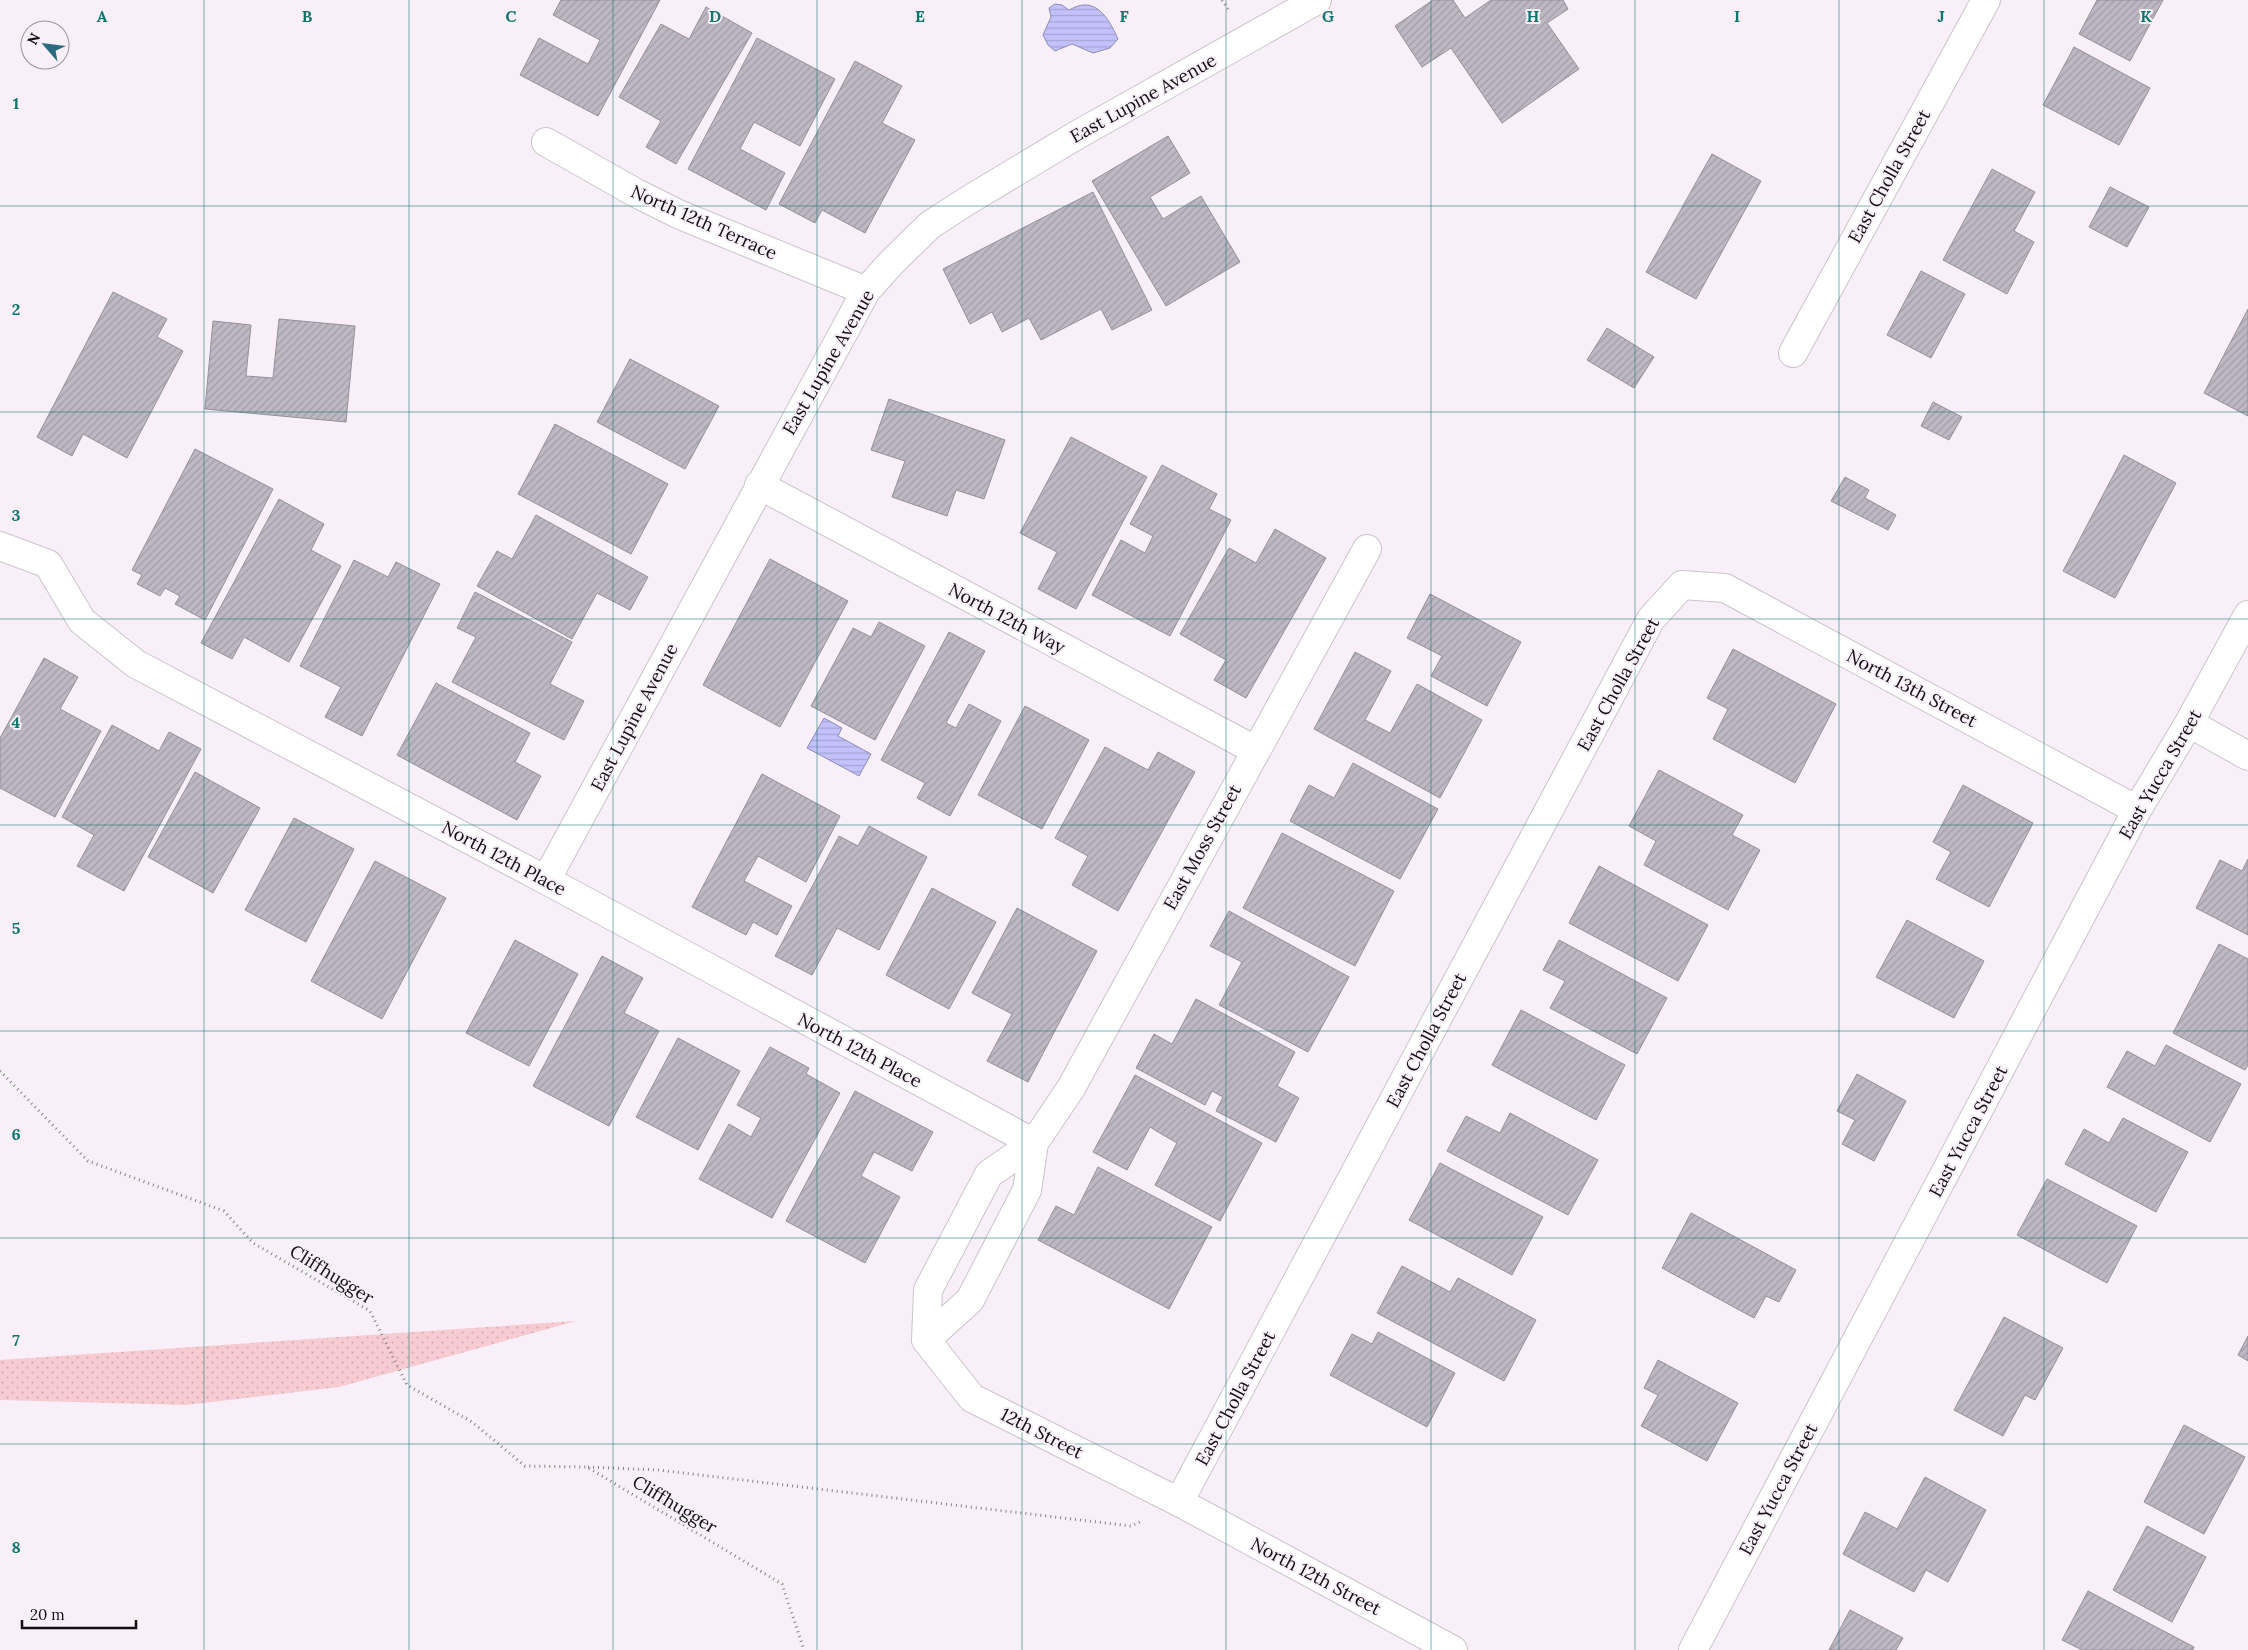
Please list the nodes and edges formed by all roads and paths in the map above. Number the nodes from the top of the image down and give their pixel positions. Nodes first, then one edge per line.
1 (1317, 0) edge
2 (1986, 0) edge
3 (546, 142) dead end
4 (866, 291) junction
5 (1793, 352) dead end
6 (759, 485) junction
7 (0, 546) edge
8 (1367, 549) dead end
9 (1682, 585) joint
10 (2248, 615) edge
11 (2189, 724) junction
12 (1255, 750) junction
13 (2248, 756) edge
14 (2137, 810) junction
15 (546, 880) junction
16 (0, 1071) edge
17 (1034, 1143) junction
18 (926, 1340) junction
19 (587, 1467) junction
20 (1179, 1502) junction
21 (804, 1650) edge
22 (1453, 1650) edge
23 (1693, 1650) edge

1 - 4 street, East Lupine Avenue
2 - 5 street, East Cholla Street
3 - 4 street, North 12th Terrace
4 - 6 street, East Lupine Avenue
6 - 12 street, North 12th Way
6 - 15 street, East Lupine Avenue
7 - 15 street, North 12th Place
8 - 12 street, East Moss Street
9 - 14 street, North 13th Street
9 - 20 street, East Cholla Street
10 - 11 street, East Yucca Street
11 - 13 street
11 - 14 street, East Yucca Street
12 - 17 street, East Moss Street
14 - 23 street, East Yucca Street
15 - 17 street, North 12th Place
16 - 19 path, Cliffhugger
17 - 18 street, East Moss Street
17 - 18 street, East Moss Street
18 - 20 street, 12th Street
19 - 20 path
19 - 21 path, Cliffhugger
20 - 22 street, North 12th Street

